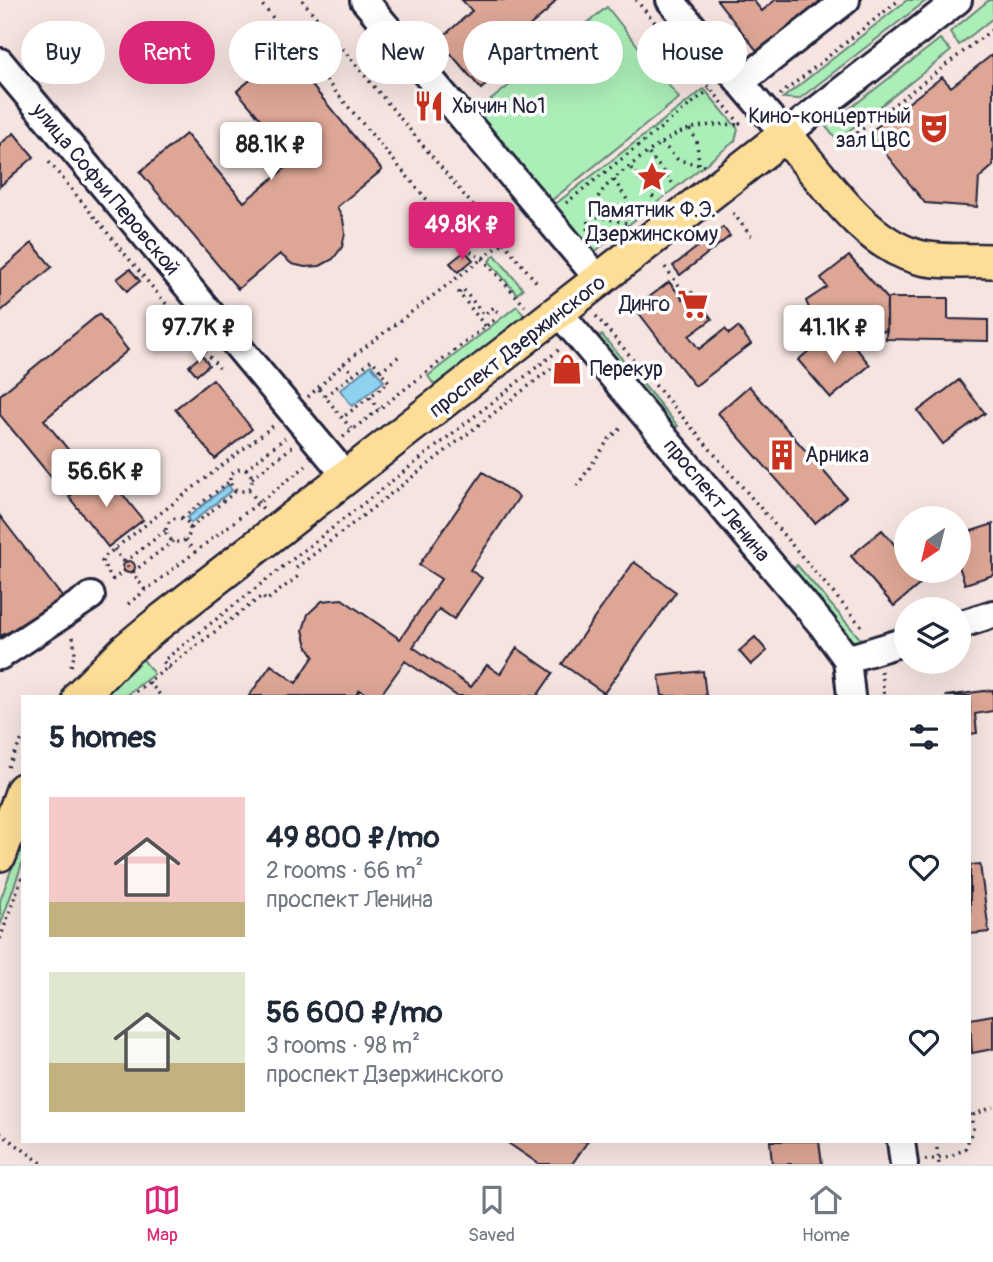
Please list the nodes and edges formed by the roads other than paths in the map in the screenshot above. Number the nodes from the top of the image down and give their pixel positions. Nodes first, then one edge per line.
1 (364, 0) edge
2 (670, 0) edge
3 (846, 0) edge
4 (958, 0) edge
5 (688, 21) edge
6 (0, 62) edge
7 (747, 78) edge
8 (741, 84) edge
9 (785, 135) junction
10 (993, 261) edge
11 (592, 285) junction
12 (545, 312) junction
13 (347, 477) junction
14 (105, 586) road end
15 (993, 614) edge
16 (971, 621) edge
17 (894, 645) edge
18 (0, 656) edge
19 (847, 659) junction
20 (75, 685) edge
21 (851, 695) edge
22 (13, 783) edge
23 (0, 854) edge
24 (901, 1143) edge
25 (904, 1164) edge

1 - 11 street
2 - 5 street
3 - 7 street
4 - 9 street, проспект Дзержинского
6 - 13 street, улица Софьи Перовской
8 - 9 street
9 - 10 main road
9 - 11 main road, проспект Дзержинского
11 - 12 main road, проспект Дзержинского
12 - 13 main road, проспект Дзержинского
12 - 19 street, проспект Ленина
13 - 20 main road, проспект Дзержинского
14 - 18 street
15 - 16 street
17 - 19 street
19 - 21 street
22 - 23 main road
24 - 25 street

